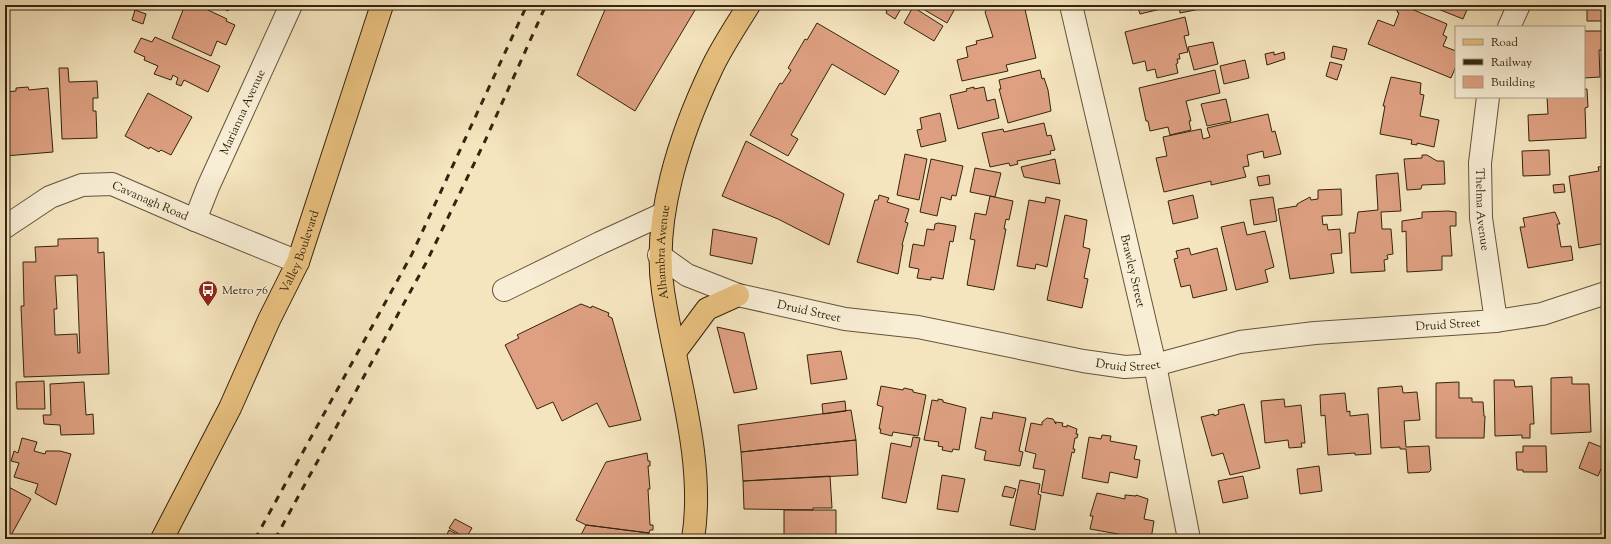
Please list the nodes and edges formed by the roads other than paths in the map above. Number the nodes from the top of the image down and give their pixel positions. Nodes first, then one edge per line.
1 (291, 5) edge
2 (382, 5) edge
3 (749, 5) edge
4 (1071, 5) edge
5 (1519, 5) edge
6 (1509, 26) edge
7 (1488, 98) edge
8 (663, 214) junction
9 (195, 220) junction
10 (5, 227) edge
11 (660, 255) junction
12 (298, 262) junction
13 (504, 290) dead end
14 (1606, 293) edge
15 (738, 295) junction
16 (1496, 321) junction
17 (675, 352) junction
18 (1155, 365) junction
19 (162, 539) edge
20 (693, 539) edge
21 (1189, 539) edge

1 - 9 street, Marianna Avenue
2 - 12 main road, Valley Boulevard
3 - 8 main road, Alhambra Avenue
4 - 18 street, Brawley Street
5 - 6 street
7 - 16 street, Thelma Avenue
8 - 11 main road, Alhambra Avenue
8 - 13 street
9 - 10 street, Cavanagh Road
9 - 12 street, Cavanagh Road
11 - 15 street, Druid Street
11 - 17 main road, Alhambra Avenue
12 - 19 main road, Valley Boulevard
14 - 16 street, Druid Street
15 - 17 main road
15 - 18 street, Druid Street
16 - 18 street, Druid Street
17 - 20 main road, Alhambra Avenue
18 - 21 street, Brawley Street

